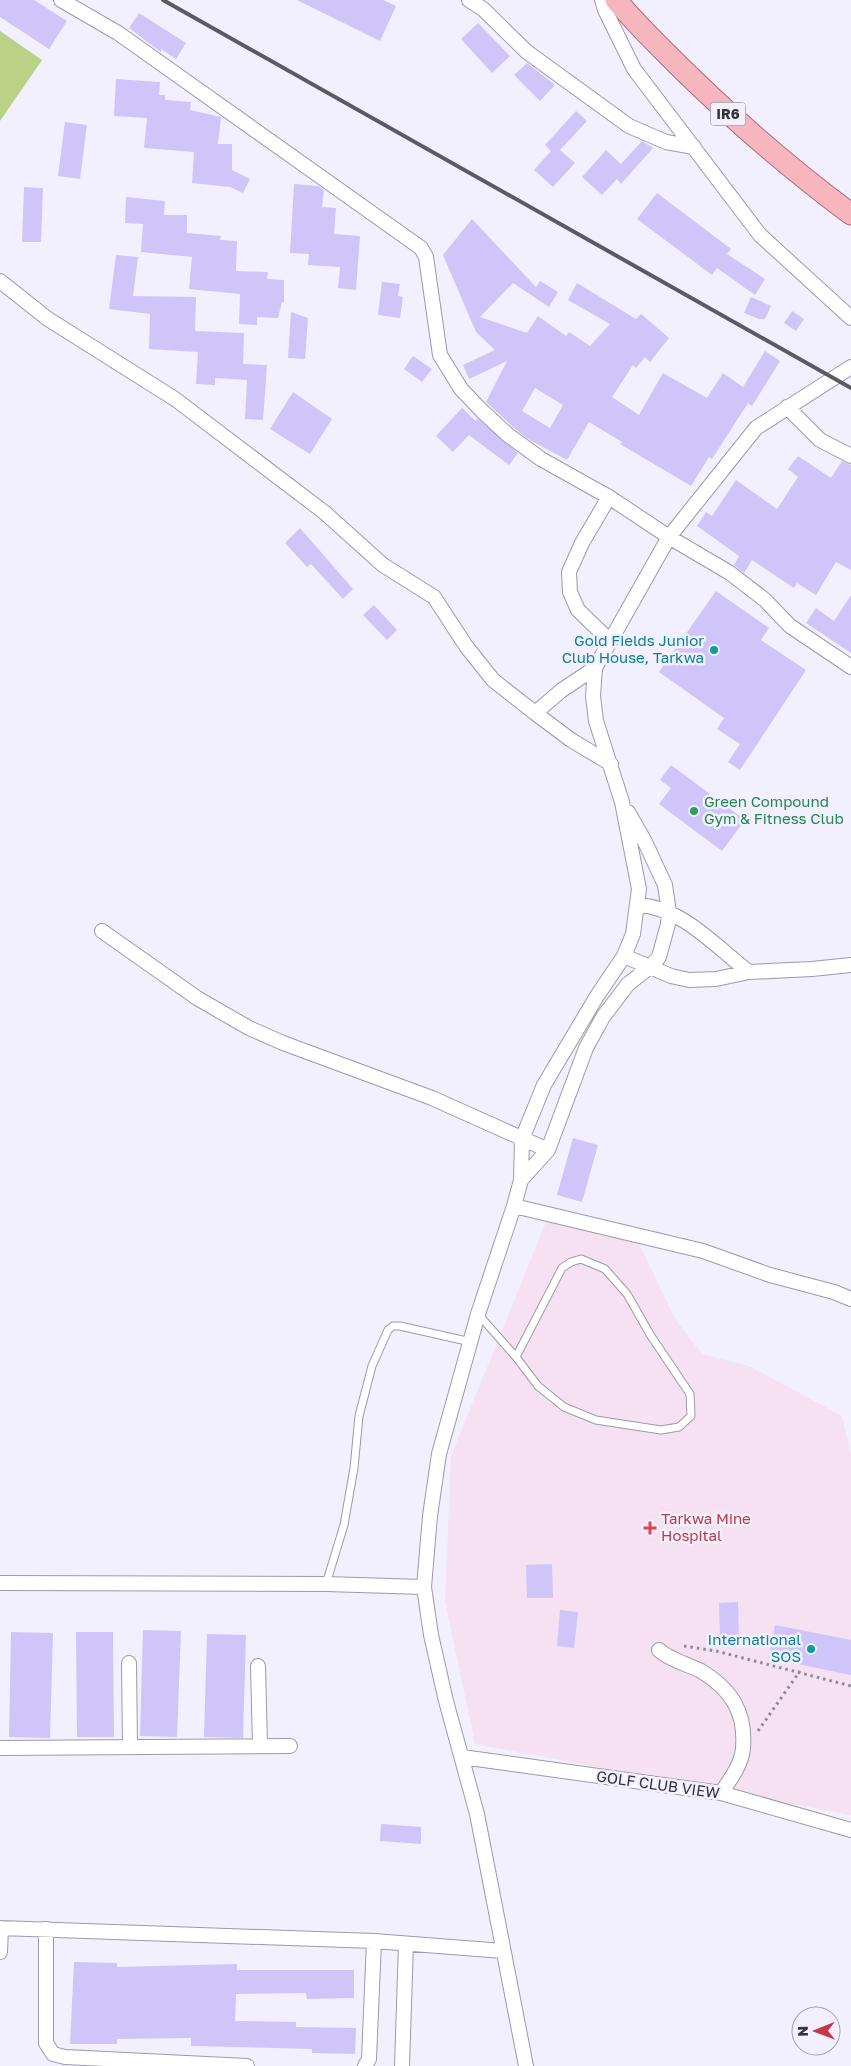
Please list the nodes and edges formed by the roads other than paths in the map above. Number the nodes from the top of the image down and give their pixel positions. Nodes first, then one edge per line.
1 (61, 0) edge
2 (469, 0) edge
3 (602, 0) edge
4 (616, 0) edge
5 (694, 147) junction
6 (851, 214) edge
7 (0, 282) edge
8 (851, 318) edge
9 (851, 368) edge
10 (787, 406) junction
11 (851, 456) edge
12 (608, 497) junction
13 (669, 537) junction
14 (609, 640) junction
15 (851, 667) edge
16 (595, 668) junction
17 (535, 713) junction
18 (611, 764) junction
19 (622, 802) junction
20 (638, 905) junction
21 (669, 912) junction
22 (102, 931) dead end
23 (624, 956) junction
24 (851, 965) edge
25 (650, 967) junction
26 (749, 972) junction
27 (570, 1042) junction
28 (586, 1048) junction
29 (522, 1139) junction
30 (548, 1150) junction
31 (521, 1180) junction
32 (514, 1206) junction
33 (851, 1299) edge
34 (478, 1314) junction
35 (471, 1342) junction
36 (516, 1357) junction
37 (0, 1583) edge
38 (326, 1584) junction
39 (424, 1587) junction
40 (659, 1650) road end
41 (130, 1663) dead end
42 (258, 1666) dead end
43 (130, 1746) junction
44 (260, 1746) junction
45 (290, 1746) dead end
46 (0, 1748) edge
47 (462, 1757) junction
48 (721, 1793) junction
49 (851, 1830) edge
50 (1, 1928) edge
51 (46, 1929) junction
52 (374, 1941) junction
53 (406, 1944) junction
54 (503, 1951) junction
55 (0, 1952) edge
56 (247, 2066) edge
57 (365, 2066) edge
58 (402, 2066) edge
59 (526, 2066) edge

1 - 12 street
2 - 5 street
3 - 5 street
4 - 6 main road, IR6
5 - 8 street
7 - 17 street
9 - 10 street
10 - 11 street
10 - 13 street
12 - 13 street
12 - 14 street
13 - 14 street
13 - 15 street
14 - 16 street
16 - 17 street
16 - 18 street
17 - 18 street
18 - 19 street
19 - 20 street
19 - 21 street
20 - 21 street
20 - 23 street
21 - 25 street
21 - 26 street
22 - 29 street
23 - 25 street
23 - 27 street
24 - 26 street
25 - 26 street
25 - 28 street
27 - 28 street
27 - 29 street
28 - 30 street
29 - 30 street
29 - 31 street
30 - 31 street
31 - 32 street
32 - 33 street
32 - 34 street
34 - 35 street
34 - 36 lane
35 - 38 lane
35 - 39 street
36 - 36 lane
37 - 38 street
38 - 39 street
39 - 47 street
40 - 48 street
41 - 43 street
42 - 44 street
43 - 44 street
43 - 46 street
44 - 45 street
47 - 48 street, GOLF CLUB VIEW
47 - 54 street
48 - 49 street, GOLF CLUB VIEW
50 - 51 street
50 - 55 street
51 - 52 street
51 - 56 street
52 - 53 street
52 - 57 street
53 - 54 street
53 - 58 street
54 - 59 street

